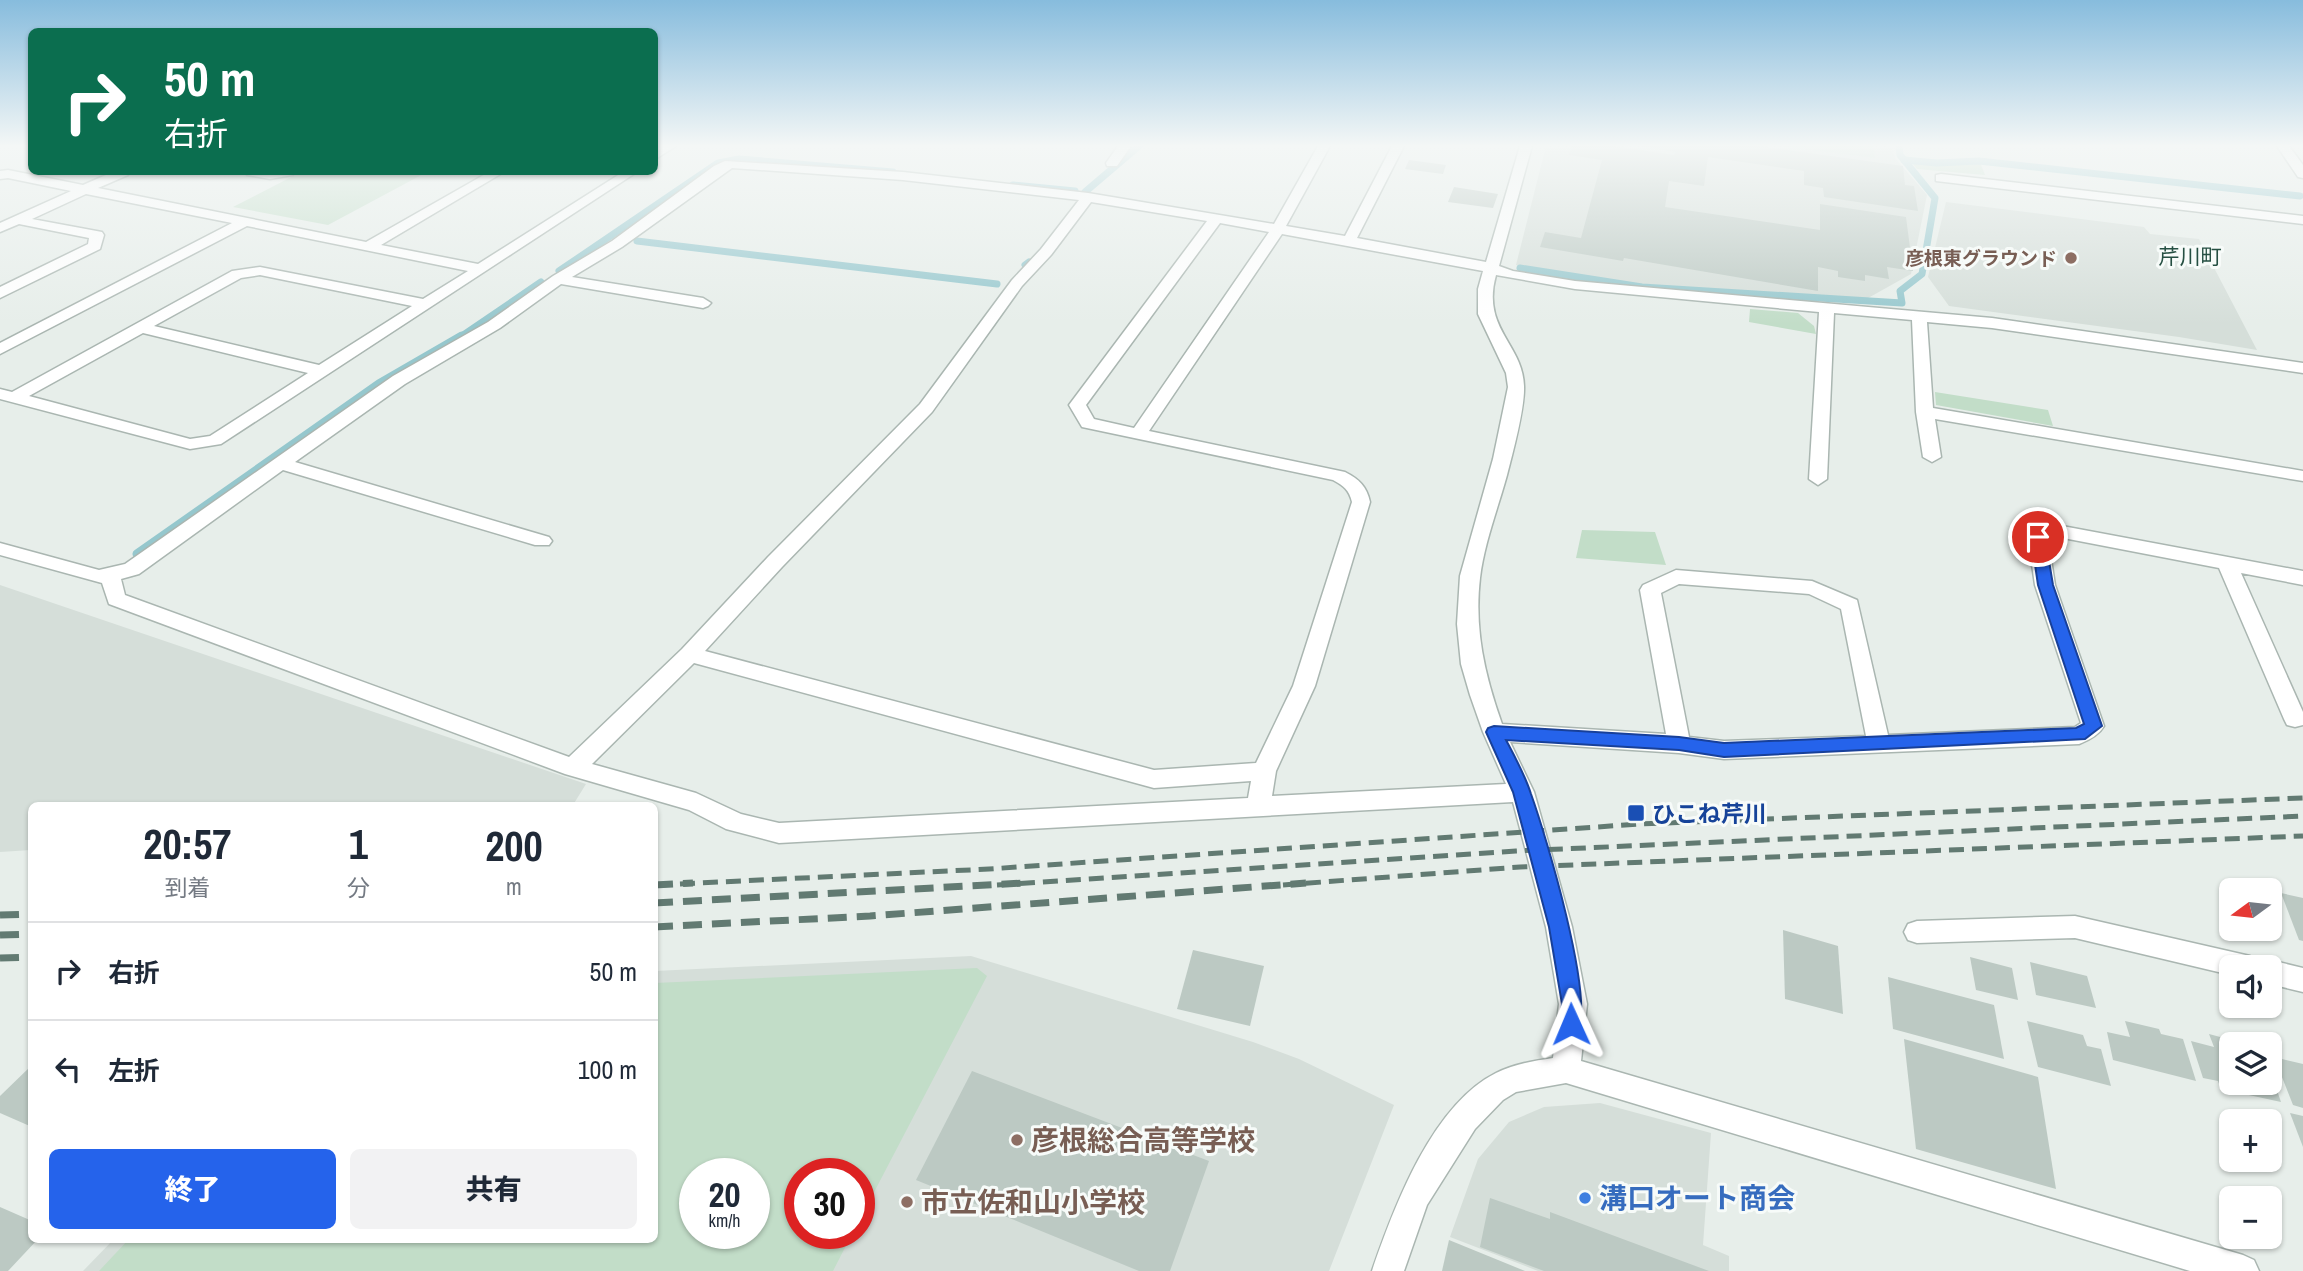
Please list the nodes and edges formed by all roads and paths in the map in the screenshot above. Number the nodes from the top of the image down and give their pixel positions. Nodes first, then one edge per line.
1 (50, 205) edge
2 (161, 205) edge
3 (440, 205) edge
4 (579, 205) edge
5 (672, 205) edge
6 (1082, 205) edge
7 (1136, 205) edge
8 (1291, 205) edge
9 (1367, 205) edge
10 (1509, 205) edge
11 (2176, 205) edge
12 (1216, 219) junction
13 (18, 220) junction
14 (2303, 220) edge
15 (245, 222) junction
16 (0, 228) edge
17 (1278, 229) junction
18 (1349, 241) junction
19 (369, 246) junction
20 (480, 269) junction
21 (1491, 269) junction
22 (558, 279) junction
23 (0, 293) edge
24 (703, 303) dead end
25 (425, 304) junction
26 (1827, 307) junction
27 (1919, 316) junction
28 (142, 328) junction
29 (0, 349) edge
30 (2303, 368) edge
31 (322, 371) junction
32 (7, 396) edge
33 (1924, 412) junction
34 (1138, 434) junction
35 (1932, 457) dead end
36 (281, 464) junction
37 (2303, 476) edge
38 (1818, 479) dead end
39 (542, 541) dead end
40 (0, 549) edge
41 (2227, 564) junction
42 (110, 576) junction
43 (2303, 578) edge
44 (690, 654) junction
45 (2295, 719) dead end
46 (1494, 732) junction
47 (1679, 744) junction
48 (1879, 744) junction
49 (573, 768) junction
50 (1264, 771) junction
51 (1522, 792) junction
52 (1258, 806) junction
53 (1917, 932) dead end
54 (2219, 961) edge
55 (2282, 975) edge
56 (2303, 980) edge
57 (1566, 1070) junction
58 (2175, 1261) edge
59 (1388, 1271) edge
60 (2243, 1271) edge

1 - 13 street
2 - 15 street
3 - 19 street
4 - 20 street
5 - 22 street
6 - 44 street
7 - 12 street
8 - 17 street
9 - 18 street
10 - 21 street
11 - 14 street
12 - 17 street
12 - 34 street
13 - 16 street
13 - 23 street
15 - 19 street
15 - 29 street
17 - 18 street
17 - 34 street
18 - 21 street
19 - 20 street
20 - 25 street
21 - 26 street
21 - 46 street
22 - 24 street
22 - 36 street
25 - 28 street
25 - 31 street
26 - 27 street
26 - 38 street
27 - 30 street
27 - 33 street
28 - 31 street
28 - 32 street
31 - 32 street
33 - 35 street
33 - 37 street
34 - 50 street
36 - 39 street
36 - 42 street
40 - 42 street
41 - 43 street
41 - 45 street
41 - 48 street
42 - 49 street
44 - 49 street
44 - 50 street
46 - 47 street
46 - 51 street
47 - 48 street
47 - 48 street
49 - 52 street
50 - 52 street
51 - 52 street
51 - 57 street
53 - 54 street
55 - 56 street
57 - 58 street
57 - 59 street
58 - 60 street

